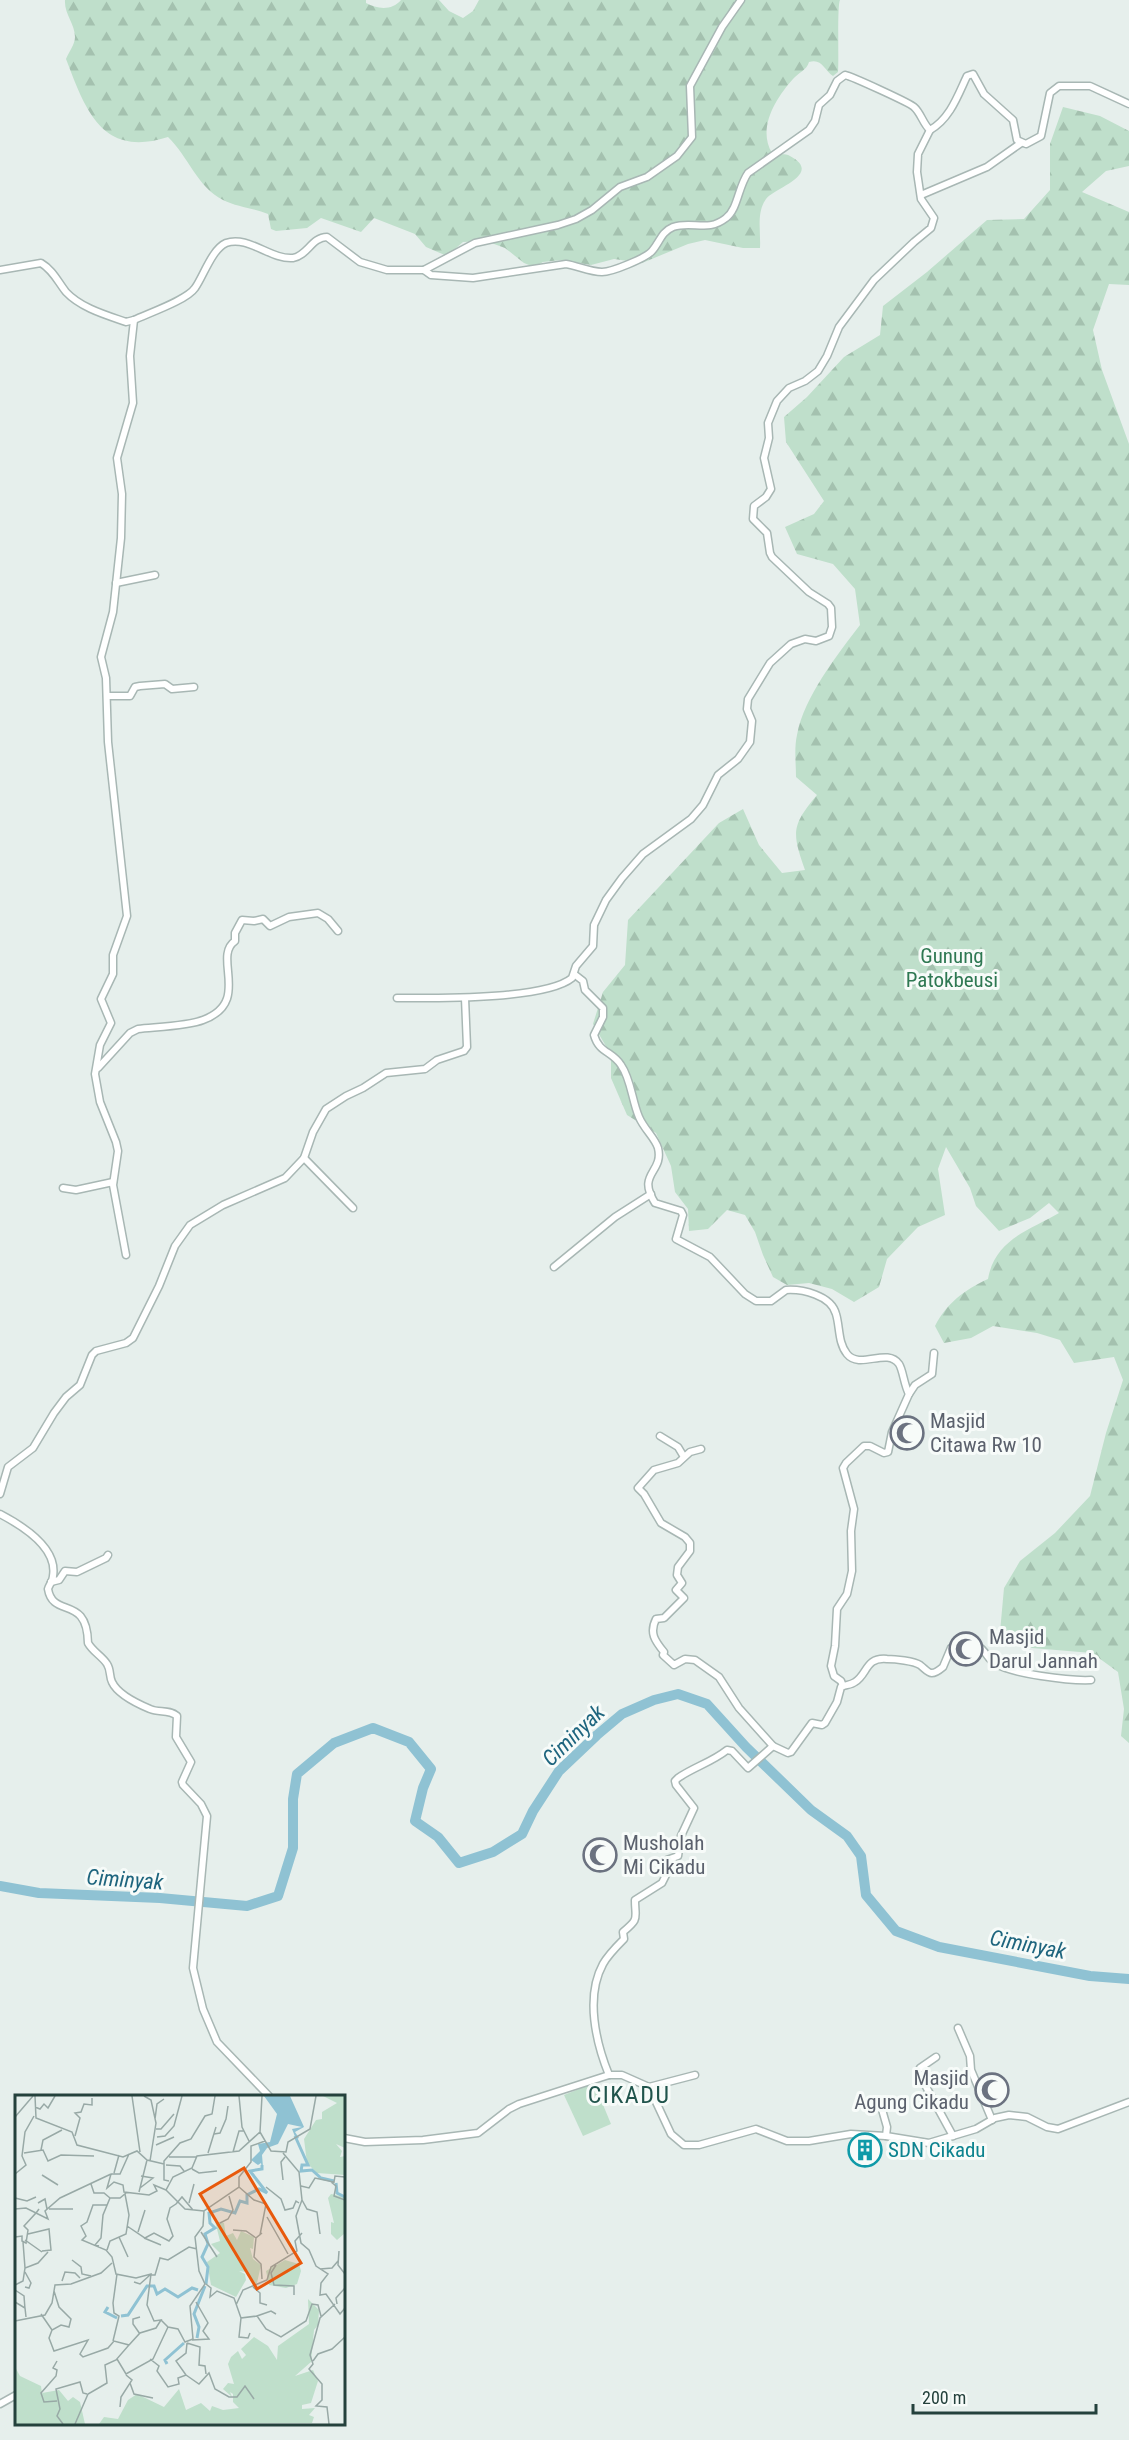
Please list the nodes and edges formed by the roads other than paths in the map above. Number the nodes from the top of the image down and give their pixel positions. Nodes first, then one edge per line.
1 (741, 0) edge
2 (1129, 104) edge
3 (930, 130) junction
4 (1021, 143) junction
5 (921, 195) junction
6 (0, 270) edge
7 (424, 270) junction
8 (134, 320) junction
9 (155, 575) dead end
10 (116, 583) junction
11 (194, 687) dead end
12 (107, 696) junction
13 (338, 932) dead end
14 (574, 974) junction
15 (397, 998) dead end
16 (465, 998) junction
17 (97, 1068) junction
18 (304, 1158) junction
19 (113, 1186) junction
20 (63, 1188) dead end
21 (651, 1194) junction
22 (353, 1208) dead end
23 (126, 1255) dead end
24 (554, 1267) dead end
25 (934, 1353) dead end
26 (909, 1394) junction
27 (660, 1436) dead end
28 (701, 1449) dead end
29 (684, 1457) junction
30 (0, 1494) edge
31 (0, 1514) edge
32 (108, 1555) dead end
33 (51, 1582) junction
34 (1091, 1680) dead end
35 (843, 1686) junction
36 (773, 1746) junction
37 (958, 2028) dead end
38 (936, 2057) dead end
39 (609, 2075) junction
40 (695, 2075) dead end
41 (649, 2087) junction
42 (267, 2095) edge
43 (1129, 2102) edge
44 (881, 2106) dead end
45 (992, 2120) junction
46 (886, 2136) junction
47 (953, 2136) junction
48 (345, 2138) edge
49 (15, 2396) edge
50 (0, 2404) edge

1 - 7 street
2 - 4 street
3 - 4 street
3 - 5 street
3 - 7 street
4 - 5 street
5 - 14 street
6 - 8 street
7 - 8 street
8 - 10 street
9 - 10 street
10 - 12 street
11 - 12 street
12 - 17 street
13 - 17 street
14 - 16 street
14 - 21 street
15 - 16 street
16 - 18 street
17 - 19 street
18 - 22 street
18 - 30 street
19 - 20 street
19 - 23 street
21 - 24 street
21 - 26 street
25 - 26 street
26 - 35 street
27 - 29 street
28 - 29 street
29 - 36 street
31 - 33 street
32 - 33 street
33 - 42 street
34 - 35 street
35 - 36 street
36 - 39 street
37 - 45 street
38 - 47 street
39 - 41 street
39 - 48 street
40 - 41 street
41 - 46 street
43 - 45 street
44 - 46 street
45 - 47 street
46 - 47 street
49 - 50 street

